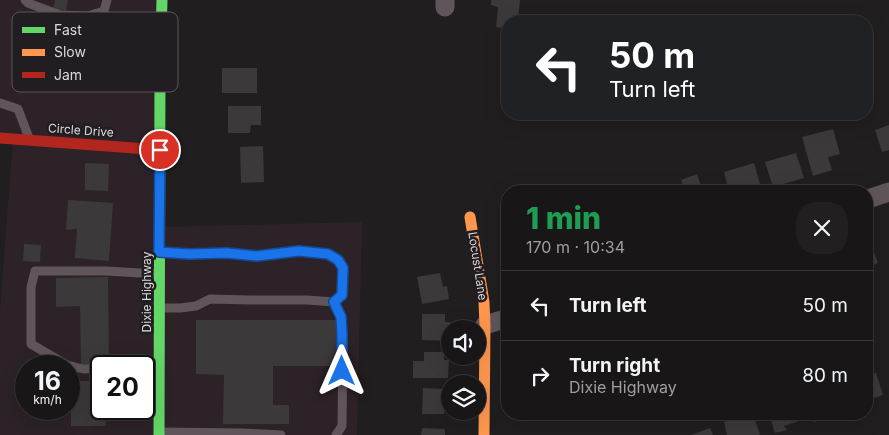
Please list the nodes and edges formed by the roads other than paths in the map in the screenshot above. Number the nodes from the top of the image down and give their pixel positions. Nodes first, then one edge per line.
1 (25, 0) edge
2 (108, 0) edge
3 (52, 12) edge
4 (101, 12) edge
5 (160, 92) edge
6 (0, 103) edge
7 (0, 138) edge
8 (30, 140) junction
9 (160, 150) junction
10 (889, 192) edge
11 (873, 197) edge
12 (470, 217) dead end
13 (159, 252) junction
14 (159, 274) junction
15 (334, 302) junction
16 (160, 308) junction
17 (485, 320) edge
18 (501, 320) edge
19 (486, 325) edge
20 (485, 365) edge
21 (90, 369) edge
22 (159, 434) edge
23 (212, 434) edge
24 (271, 435) edge
25 (281, 435) edge
26 (336, 435) edge
27 (484, 435) edge

1 - 3 lane
2 - 4 lane
5 - 9 main road, Dixie Highway
6 - 8 lane
7 - 8 main road, Circle Drive
8 - 9 main road, Circle Drive
9 - 13 main road, Dixie Highway
10 - 11 street
12 - 17 main road, Locust Lane
13 - 14 main road, Dixie Highway
13 - 15 lane
14 - 16 main road, Dixie Highway
14 - 21 lane
15 - 16 lane
15 - 26 lane
16 - 22 main road, Dixie Highway
18 - 19 street
20 - 27 main road, Locust Lane
22 - 23 lane
23 - 24 lane
24 - 25 lane

